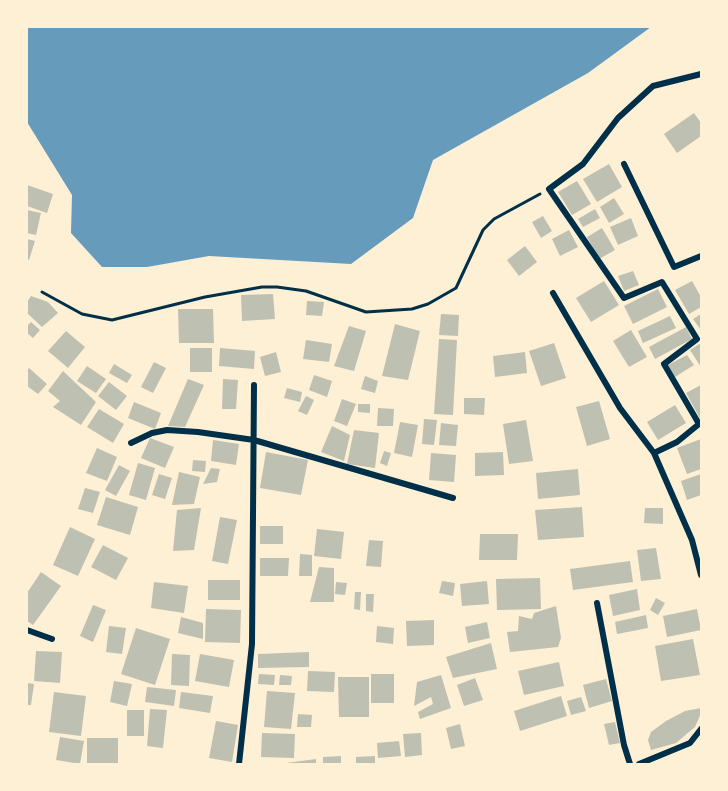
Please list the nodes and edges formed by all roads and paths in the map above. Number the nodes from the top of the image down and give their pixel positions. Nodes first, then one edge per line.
1 (701, 74) edge
2 (624, 164) dead end
3 (549, 189) junction
4 (701, 256) edge
5 (42, 291) dead end
6 (553, 293) dead end
7 (254, 385) dead end
8 (254, 440) junction
9 (131, 443) dead end
10 (654, 453) junction
11 (453, 498) dead end
12 (701, 575) edge
13 (597, 603) dead end
14 (27, 630) edge
15 (52, 639) dead end
16 (701, 729) edge
17 (238, 764) edge
18 (630, 764) edge
19 (639, 764) edge

1 - 3 street
2 - 4 street
3 - 5 path
3 - 10 street
6 - 10 street
7 - 8 street
8 - 9 street
8 - 11 street
8 - 17 street
10 - 12 street
13 - 18 street
14 - 15 street
16 - 19 street

